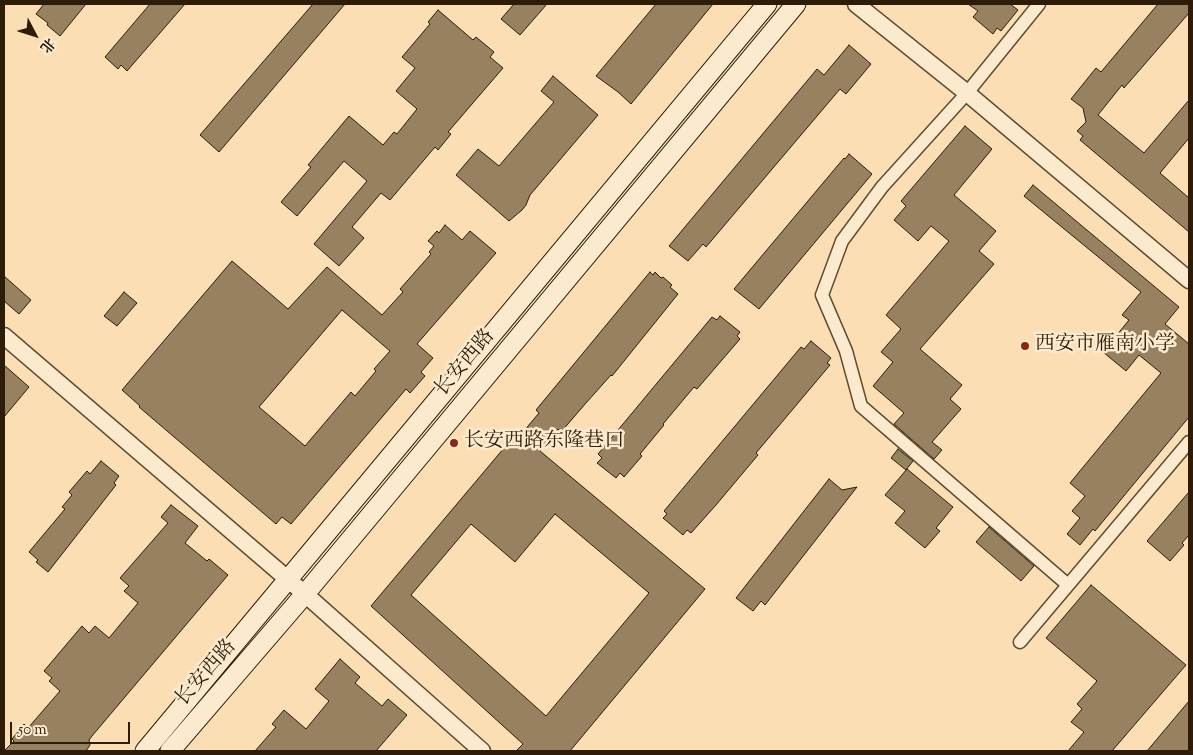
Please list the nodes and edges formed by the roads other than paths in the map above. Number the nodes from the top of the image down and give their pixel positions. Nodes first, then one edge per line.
1 (767, 4) edge
2 (796, 4) edge
3 (856, 4) edge
4 (1039, 4) edge
5 (966, 93) junction
6 (1189, 280) edge
7 (4, 336) edge
8 (1189, 442) edge
9 (288, 580) junction
10 (1068, 585) junction
11 (305, 594) junction
12 (1020, 642) dead end
13 (145, 751) edge
14 (170, 751) edge
15 (482, 751) edge

1 - 9 main road, 长安西路
2 - 11 main road, 长安西路
3 - 5 street
4 - 5 street
5 - 6 street
5 - 10 street
7 - 9 street
8 - 10 street
9 - 11 street
9 - 13 main road, 长安西路
10 - 12 street
11 - 14 main road, 长安西路
11 - 15 street

